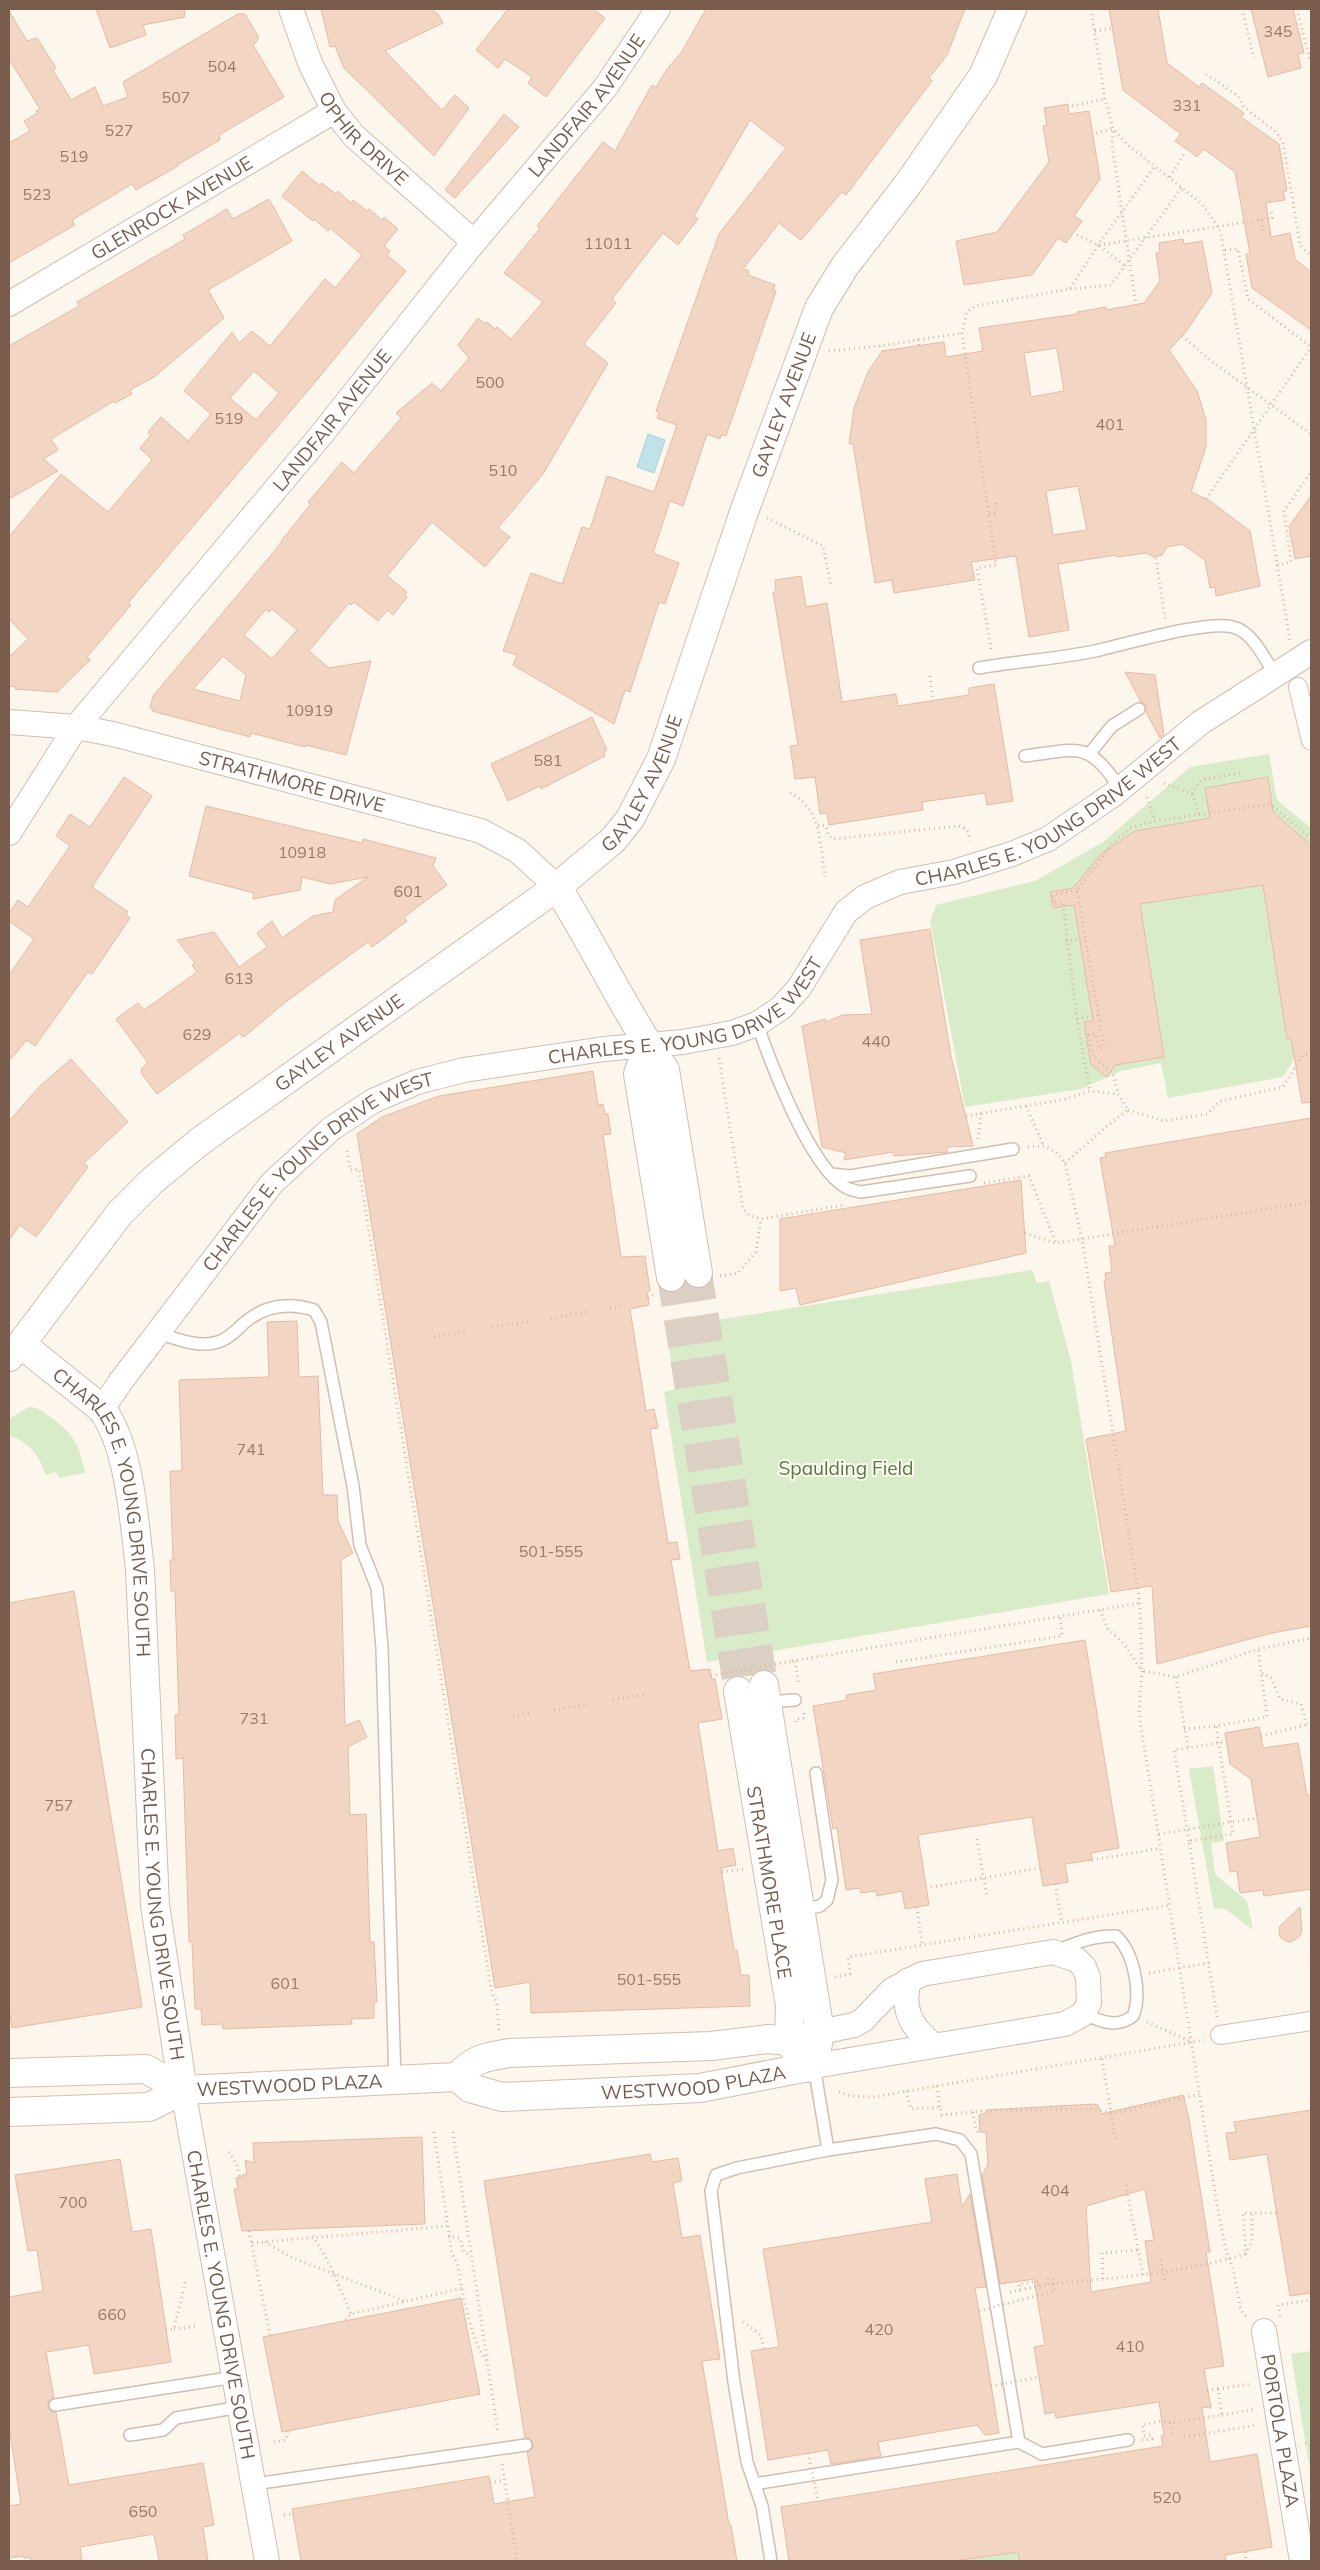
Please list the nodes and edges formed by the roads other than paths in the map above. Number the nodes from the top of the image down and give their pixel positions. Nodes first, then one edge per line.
1 (291, 9) edge
2 (658, 9) edge
3 (1012, 9) edge
4 (334, 111) junction
5 (474, 242) junction
6 (9, 304) edge
7 (1301, 647) edge
8 (979, 668) dead end
9 (1275, 675) junction
10 (1298, 687) dead end
11 (1139, 709) dead end
12 (9, 722) edge
13 (76, 727) junction
14 (1311, 741) edge
15 (1090, 753) junction
16 (1025, 756) dead end
17 (1120, 789) junction
18 (9, 833) edge
19 (557, 888) junction
20 (757, 1024) junction
21 (648, 1045) junction
22 (1013, 1149) road end
23 (831, 1174) junction
24 (970, 1176) dead end
25 (698, 1273) tunnel mouth
26 (671, 1277) tunnel mouth
27 (158, 1332) junction
28 (15, 1350) edge
29 (102, 1409) junction
30 (738, 1691) tunnel mouth
31 (766, 1694) joint
32 (799, 1699) road end
33 (816, 1772) dead end
34 (801, 1910) junction
35 (1053, 1952) junction
36 (909, 1980) junction
37 (1083, 2014) junction
38 (1311, 2021) edge
39 (820, 2032) junction
40 (1220, 2035) road end
41 (789, 2041) junction
42 (933, 2045) junction
43 (811, 2067) junction
44 (9, 2073) edge
45 (458, 2077) junction
46 (395, 2080) junction
47 (183, 2090) junction
48 (9, 2112) edge
49 (828, 2150) junction
50 (1264, 2331) dead end
51 (235, 2377) junction
52 (55, 2405) dead end
53 (240, 2407) junction
54 (130, 2435) dead end
55 (1128, 2440) road end
56 (1019, 2442) junction
57 (526, 2445) dead end
58 (254, 2484) junction
59 (754, 2484) junction
60 (267, 2561) edge
61 (771, 2561) edge
62 (1302, 2561) edge

1 - 4 street, OPHIR DRIVE
2 - 5 street, LANDFAIR AVENUE
3 - 19 street, GAYLEY AVENUE
4 - 5 street, OPHIR DRIVE
4 - 6 street, GLENROCK AVENUE
5 - 13 street, LANDFAIR AVENUE
7 - 9 street, CHARLES E. YOUNG DRIVE WEST
8 - 9 lane
9 - 17 street, CHARLES E. YOUNG DRIVE WEST
10 - 14 street
11 - 15 lane
12 - 13 street, STRATHMORE DRIVE
13 - 18 street, LANDFAIR AVENUE
13 - 19 street, STRATHMORE DRIVE
15 - 16 lane
15 - 17 lane
17 - 20 street, CHARLES E. YOUNG DRIVE WEST
19 - 21 street
19 - 28 street, GAYLEY AVENUE
20 - 21 street, CHARLES E. YOUNG DRIVE WEST
20 - 23 lane
21 - 25 street
21 - 26 street
21 - 27 street, CHARLES E. YOUNG DRIVE WEST
22 - 23 lane
23 - 24 lane
27 - 29 street, CHARLES E. YOUNG DRIVE WEST
27 - 46 lane
28 - 29 street, CHARLES E. YOUNG DRIVE SOUTH
29 - 47 street, CHARLES E. YOUNG DRIVE SOUTH
30 - 41 street, STRATHMORE PLACE
31 - 32 lane
31 - 34 street, STRATHMORE PLACE
33 - 34 lane
34 - 39 street, STRATHMORE PLACE
35 - 36 street, WESTWOOD PLAZA
35 - 37 street, WESTWOOD PLAZA
35 - 37 lane
36 - 39 street, WESTWOOD PLAZA
36 - 42 street
37 - 42 street, WESTWOOD PLAZA
38 - 40 street
39 - 41 street, WESTWOOD PLAZA
39 - 43 street, STRATHMORE PLACE
41 - 43 street
41 - 45 street, WESTWOOD PLAZA
42 - 43 street, WESTWOOD PLAZA
43 - 45 street, WESTWOOD PLAZA
43 - 49 lane
44 - 47 street, WESTWOOD PLAZA
45 - 46 street, WESTWOOD PLAZA
46 - 47 street, WESTWOOD PLAZA
47 - 48 street, WESTWOOD PLAZA
47 - 51 street, CHARLES E. YOUNG DRIVE SOUTH
49 - 56 lane
49 - 59 lane
50 - 62 street, PORTOLA PLAZA
51 - 52 lane
51 - 53 street, CHARLES E. YOUNG DRIVE SOUTH
53 - 54 lane
53 - 58 street, CHARLES E. YOUNG DRIVE SOUTH
55 - 56 lane
56 - 59 lane
57 - 58 lane
58 - 60 street, CHARLES E. YOUNG DRIVE SOUTH
59 - 61 lane

